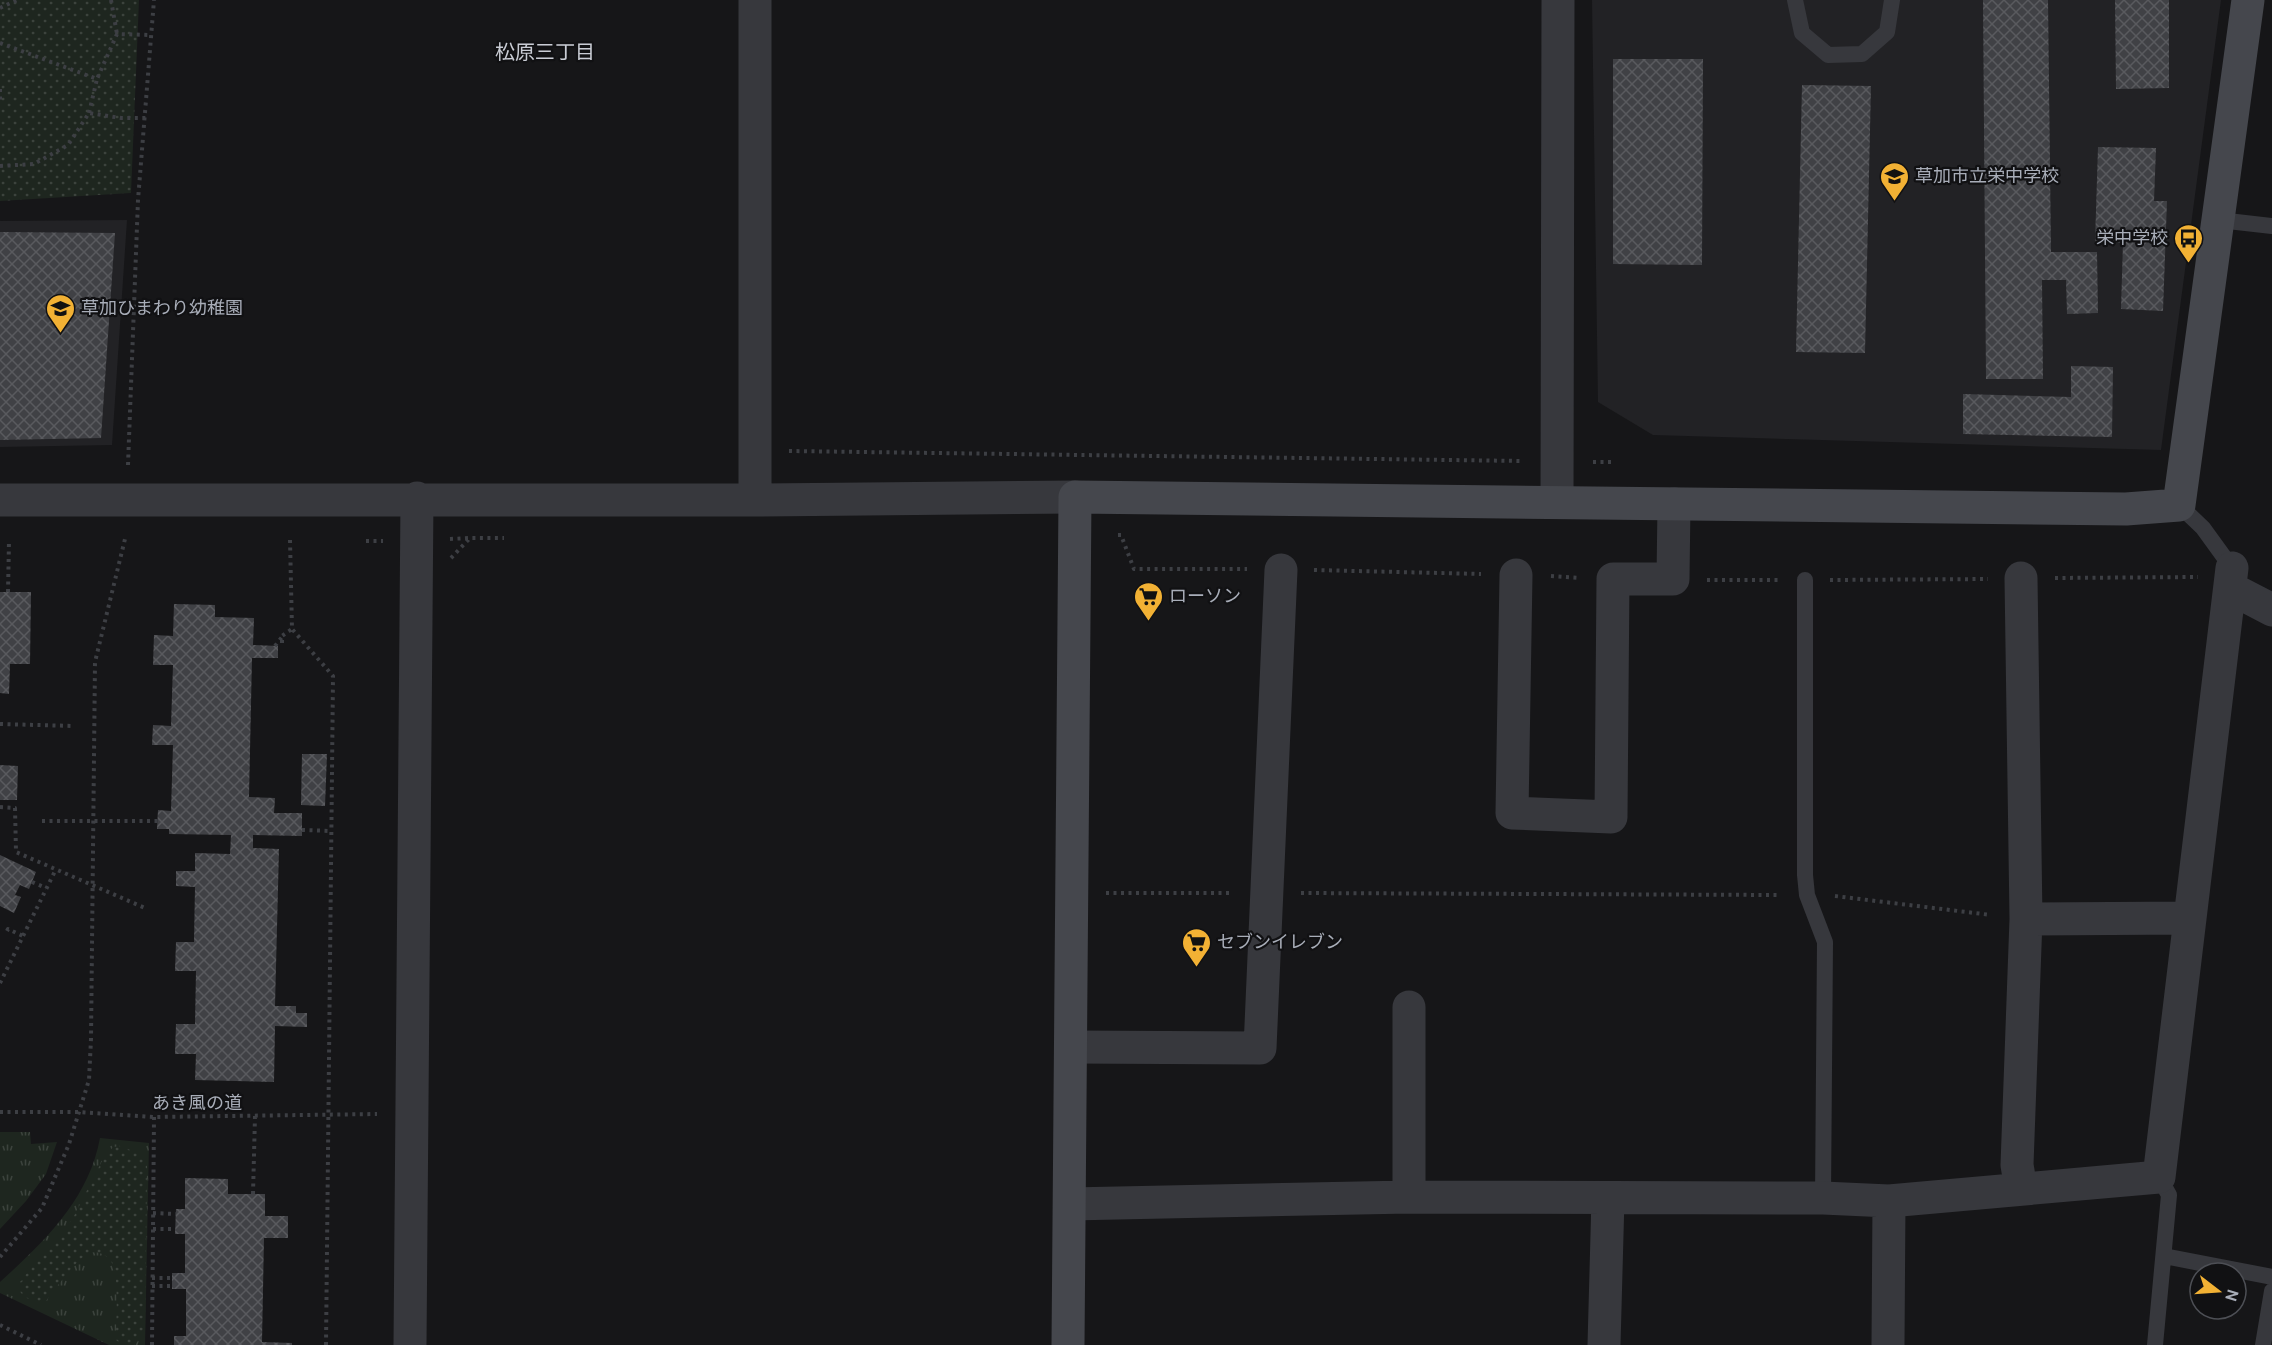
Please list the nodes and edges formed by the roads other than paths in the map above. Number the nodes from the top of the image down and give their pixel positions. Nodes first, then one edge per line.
1 (754, 0) edge
2 (1558, 0) edge
3 (1795, 0) edge
4 (1892, 0) edge
5 (2248, 0) edge
6 (2219, 220) junction
7 (2272, 226) edge
8 (1075, 497) junction
9 (417, 498) junction
10 (0, 500) edge
11 (754, 500) junction
12 (1557, 502) junction
13 (1674, 504) junction
14 (2180, 505) junction
15 (1281, 570) dead end
16 (1516, 575) dead end
17 (2021, 578) dead end
18 (2231, 578) junction
19 (1805, 580) dead end
20 (2272, 610) edge
21 (2190, 918) junction
22 (2026, 919) junction
23 (1409, 1007) dead end
24 (1071, 1047) junction
25 (2159, 1177) junction
26 (2021, 1189) junction
27 (1409, 1197) junction
28 (1608, 1198) junction
29 (1822, 1198) junction
30 (1889, 1202) junction
31 (1070, 1204) junction
32 (2164, 1256) junction
33 (2272, 1277) edge
34 (2272, 1291) edge
35 (410, 1345) edge
36 (1068, 1345) edge
37 (1604, 1345) edge
38 (1888, 1345) edge
39 (2155, 1345) edge
40 (2263, 1345) edge

1 - 11 street
2 - 12 street
3 - 4 lane
5 - 6 street
6 - 7 lane
6 - 14 street
8 - 11 street
8 - 12 street
8 - 24 street
9 - 10 street
9 - 11 street
9 - 35 street
12 - 13 street
13 - 14 street
13 - 16 street
14 - 18 lane
15 - 24 street
17 - 22 street
18 - 20 street
18 - 21 street
19 - 29 lane
21 - 22 street
21 - 25 street
22 - 26 street
23 - 27 street
24 - 31 street
25 - 26 street
25 - 32 lane
26 - 30 street
27 - 28 street
27 - 31 street
28 - 29 street
28 - 37 street
29 - 30 street
30 - 38 street
31 - 36 street
32 - 33 lane
32 - 39 lane
34 - 40 lane

